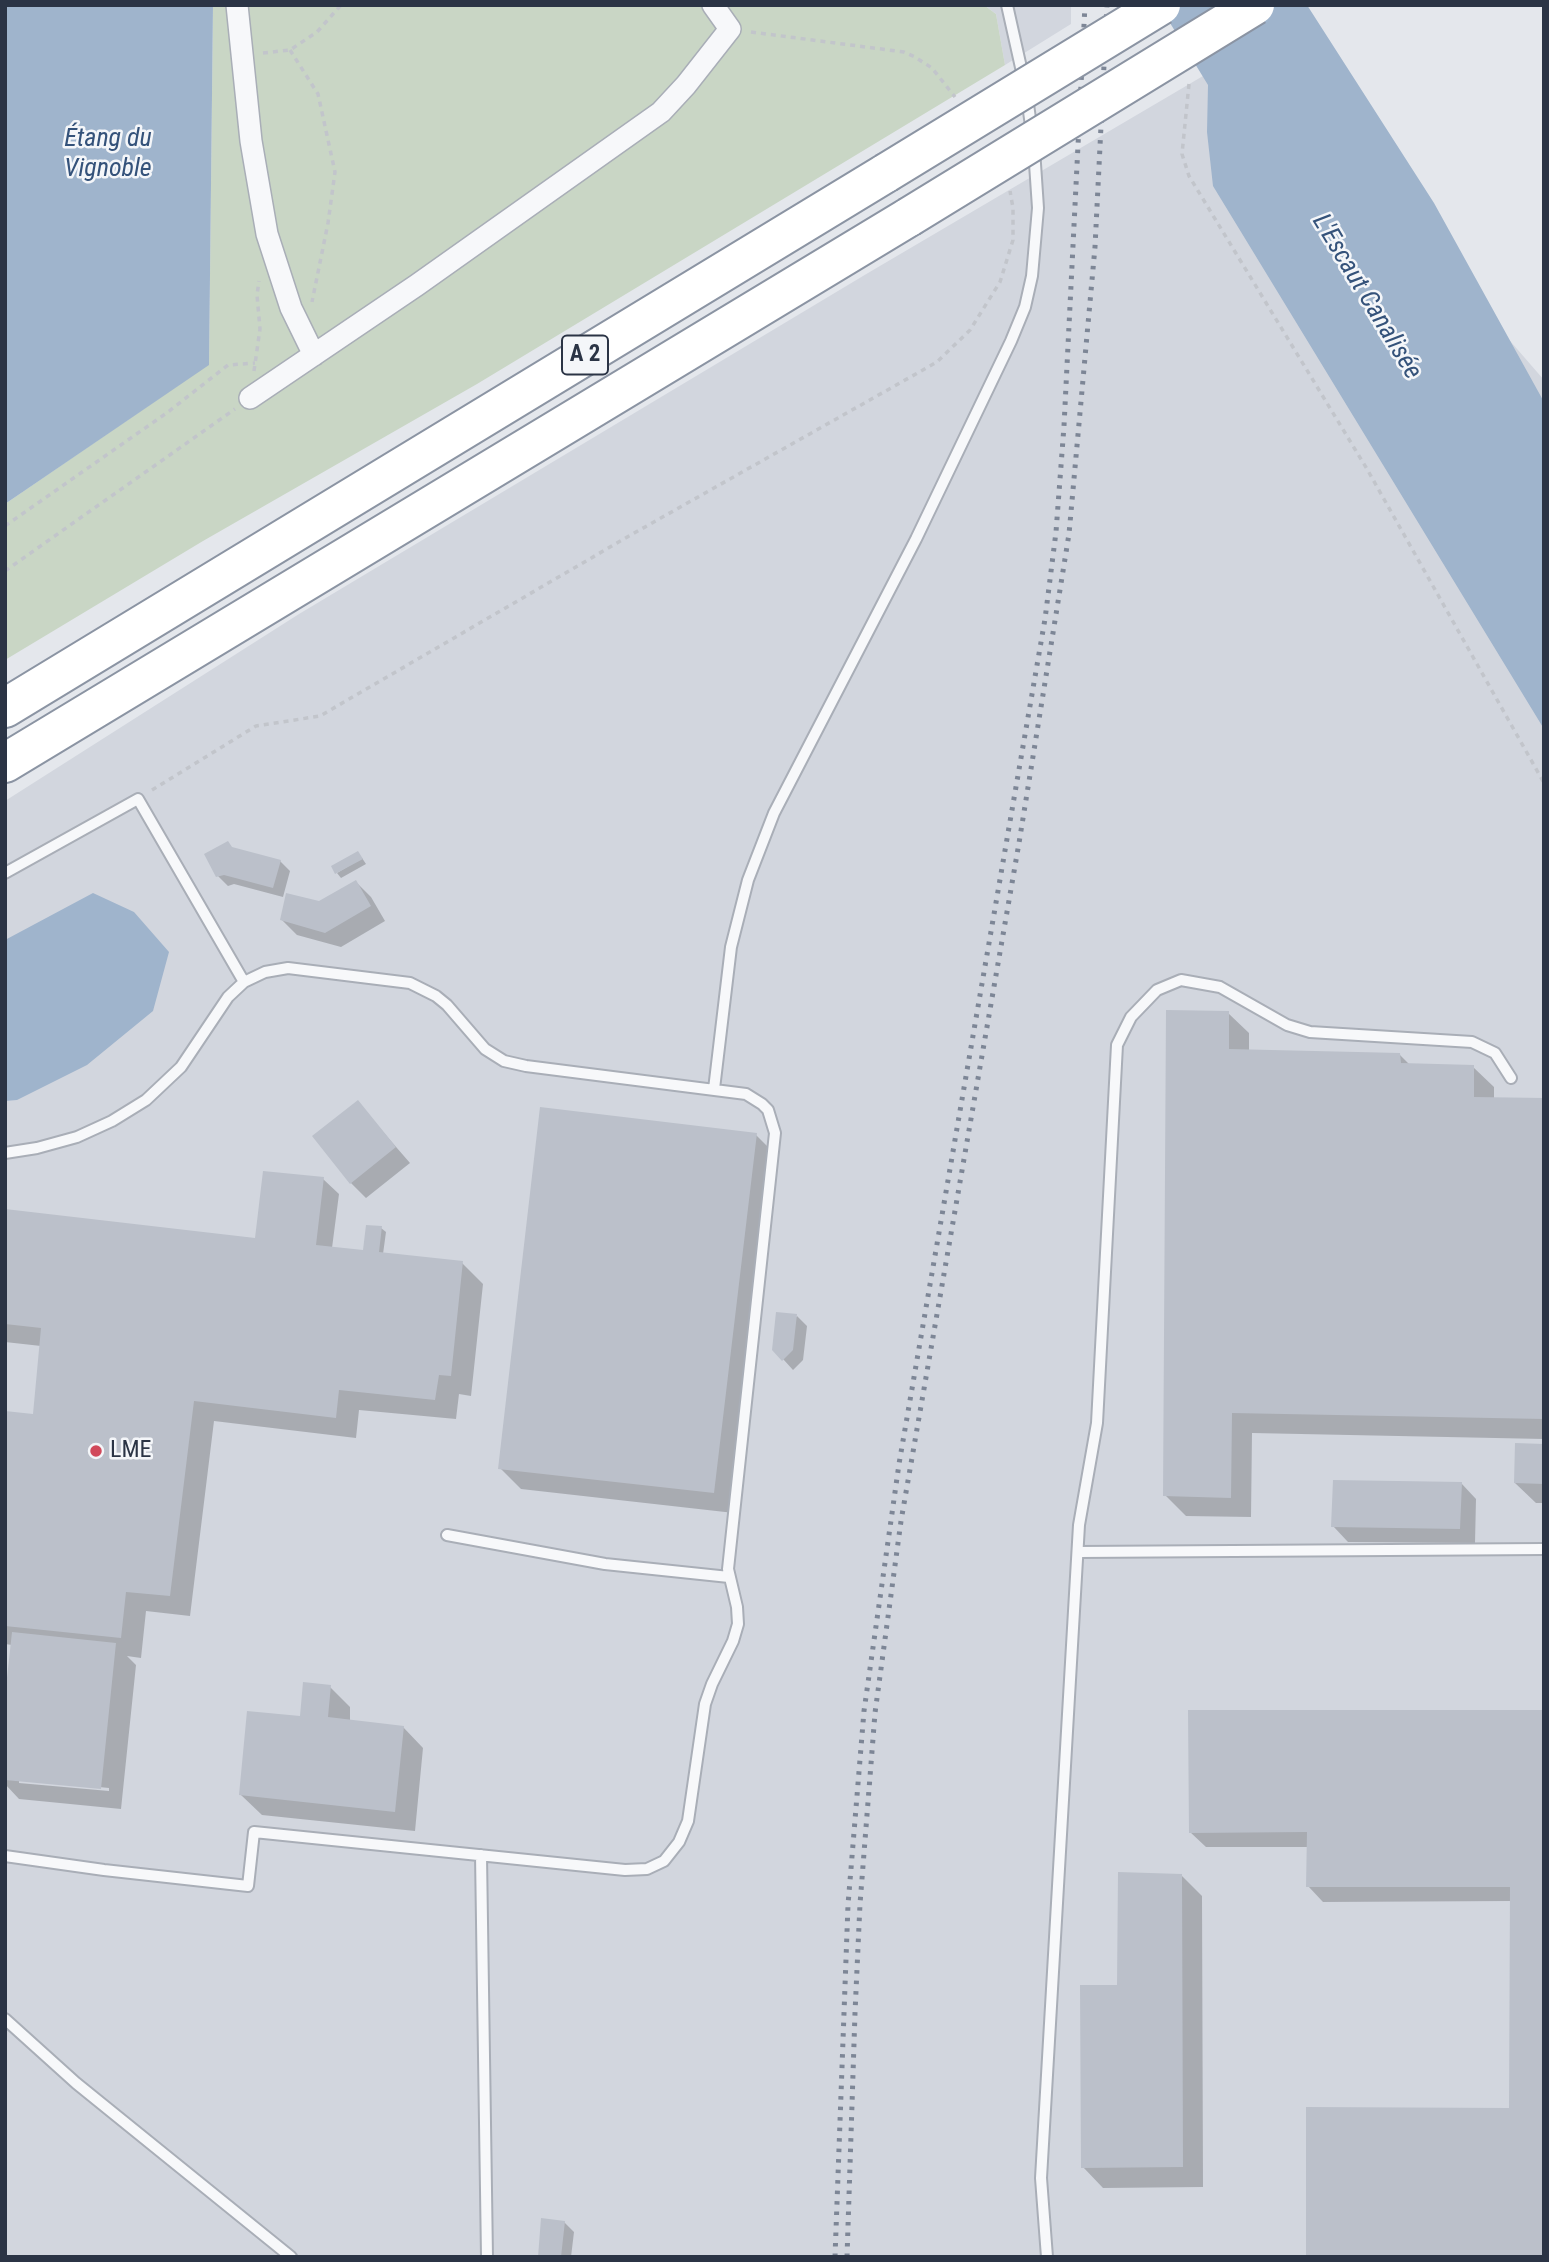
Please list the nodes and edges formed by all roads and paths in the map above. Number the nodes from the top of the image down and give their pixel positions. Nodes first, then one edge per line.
1 (237, 5) edge
2 (341, 5) edge
3 (713, 5) edge
4 (1007, 5) edge
5 (1161, 5) edge
6 (1255, 5) edge
7 (290, 50) junction
8 (243, 56) junction
9 (1189, 84) dead end
10 (267, 234) junction
11 (990, 301) dead end
12 (300, 328) junction
13 (314, 355) junction
14 (255, 363) junction
15 (250, 398) junction
16 (5, 526) edge
17 (5, 571) edge
18 (10, 704) edge
19 (5, 763) edge
20 (1544, 783) edge
21 (138, 799) junction
22 (5, 873) edge
23 (244, 982) junction
24 (1511, 1078) dead end
25 (714, 1089) junction
26 (5, 1153) edge
27 (447, 1535) dead end
28 (1544, 1549) edge
29 (1078, 1552) junction
30 (729, 1577) junction
31 (481, 1855) junction
32 (5, 1856) edge
33 (5, 2019) edge
34 (290, 2257) edge
35 (487, 2257) edge
36 (1046, 2257) edge

1 - 8 street
2 - 7 path
3 - 13 street
4 - 25 lane
5 - 18 highway, A 2, bridge
6 - 19 highway, A 2, bridge
7 - 8 path
7 - 12 path
8 - 10 street
9 - 20 path
10 - 12 street
10 - 14 path
11 - 21 path
12 - 13 street
13 - 15 street
14 - 15 path
14 - 16 path
15 - 17 path
21 - 22 lane
21 - 23 lane
23 - 25 lane
23 - 26 lane
24 - 29 lane
25 - 30 lane
27 - 30 lane
28 - 29 lane
29 - 36 lane
30 - 31 lane
31 - 32 lane
31 - 35 lane
33 - 34 lane

